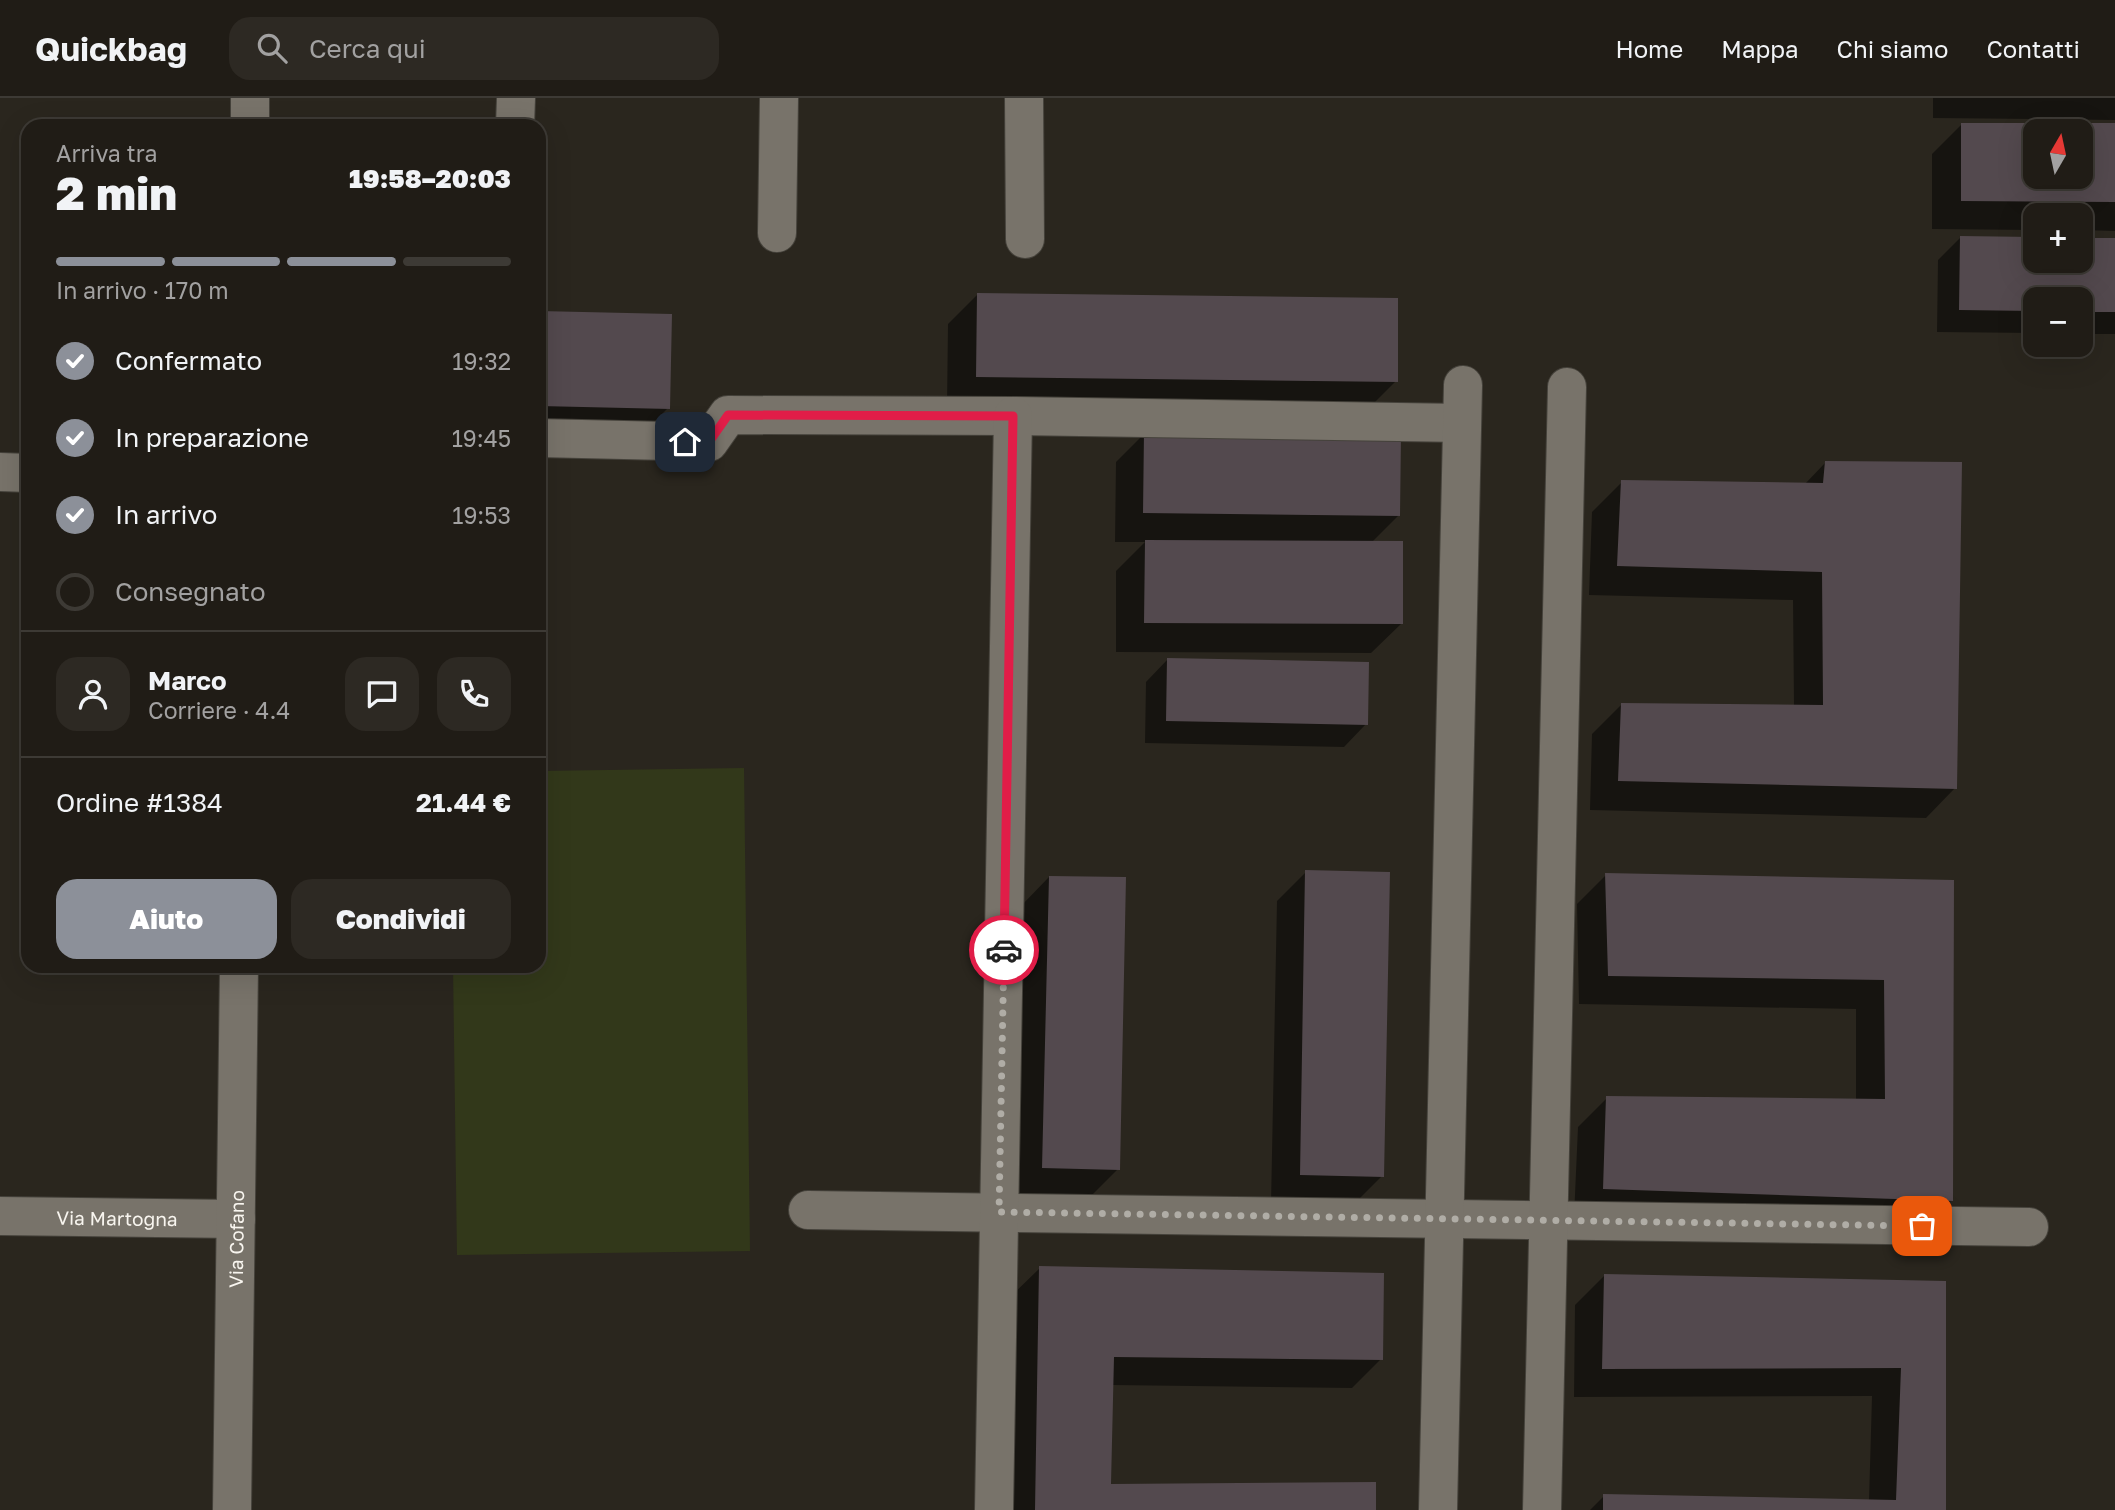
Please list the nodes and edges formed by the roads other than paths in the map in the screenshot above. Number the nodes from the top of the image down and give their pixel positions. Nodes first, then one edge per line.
1 (250, 98) edge
2 (516, 98) edge
3 (779, 98) edge
4 (1024, 98) edge
5 (250, 119) edge
6 (516, 119) edge
7 (778, 233) dead end
8 (1025, 239) dead end
9 (1462, 385) dead end
10 (1567, 387) dead end
11 (1013, 416) junction
12 (1462, 423) junction
13 (546, 438) edge
14 (0, 472) edge
15 (21, 472) edge
16 (239, 973) edge
17 (808, 1210) dead end
18 (999, 1212) junction
19 (0, 1216) edge
20 (236, 1219) junction
21 (1444, 1219) junction
22 (1549, 1220) junction
23 (2029, 1227) dead end
24 (232, 1510) edge
25 (994, 1510) edge
26 (1438, 1510) edge
27 (1542, 1510) edge

1 - 5 street
2 - 6 street
3 - 7 street
4 - 8 street
9 - 12 street
10 - 22 street
11 - 12 street
11 - 13 street
11 - 18 street
12 - 21 street
14 - 15 street
16 - 20 street, Via Cofano
17 - 18 street
18 - 21 street
18 - 25 street
19 - 20 street, Via Martogna
20 - 24 street, Via Cofano
21 - 22 street
21 - 26 street
22 - 23 street
22 - 27 street

